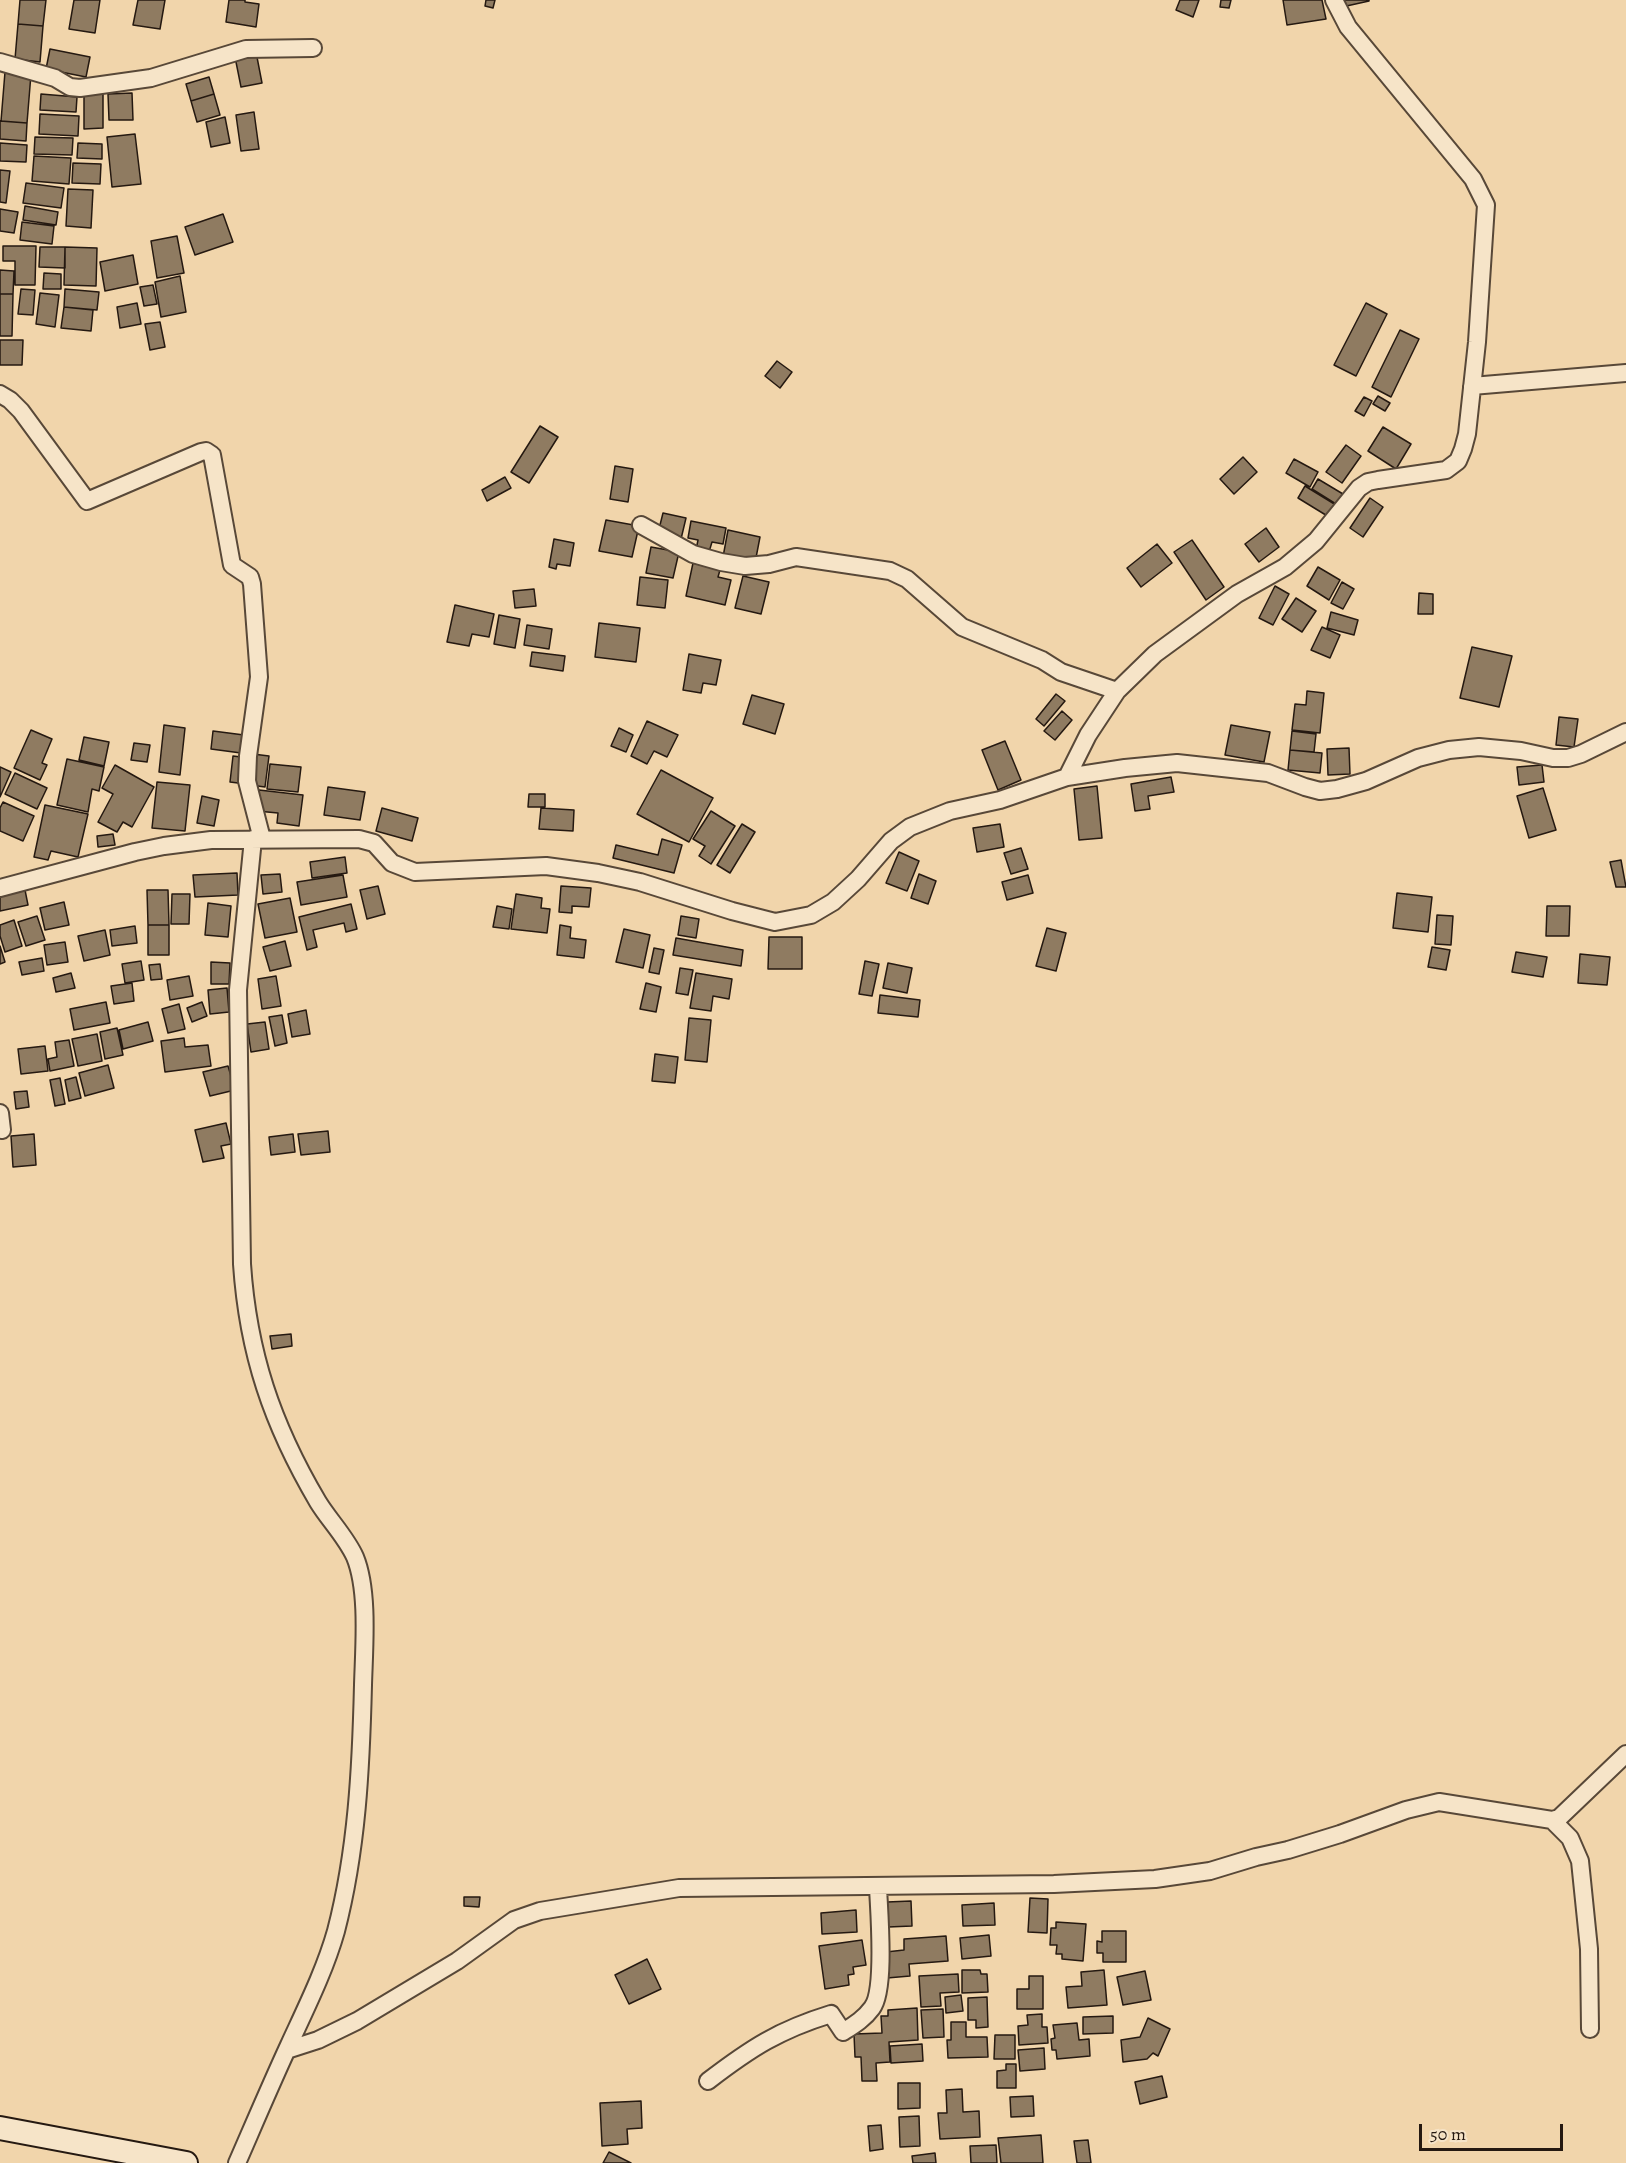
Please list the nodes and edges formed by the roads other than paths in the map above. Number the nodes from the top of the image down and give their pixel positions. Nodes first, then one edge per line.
1 (1334, 0) edge
2 (313, 48) dead end
3 (0, 62) edge
4 (1626, 373) edge
5 (1472, 386) junction
6 (0, 394) edge
7 (641, 525) dead end
8 (1117, 691) junction
9 (1626, 732) edge
10 (1067, 777) junction
11 (257, 839) junction
12 (0, 888) edge
13 (1626, 1754) edge
14 (1552, 1820) junction
15 (878, 1887) junction
16 (1590, 2029) dead end
17 (287, 2050) junction
18 (708, 2081) dead end
19 (0, 2128) edge
20 (186, 2163) edge
21 (237, 2163) edge

1 - 5 street
2 - 3 street
4 - 5 street
5 - 8 street
6 - 11 street
7 - 8 street
8 - 10 street
9 - 10 street
10 - 11 street
11 - 12 street
11 - 17 street
13 - 14 street
14 - 15 street
14 - 16 street
15 - 17 street
15 - 18 street
17 - 21 street
19 - 20 street

